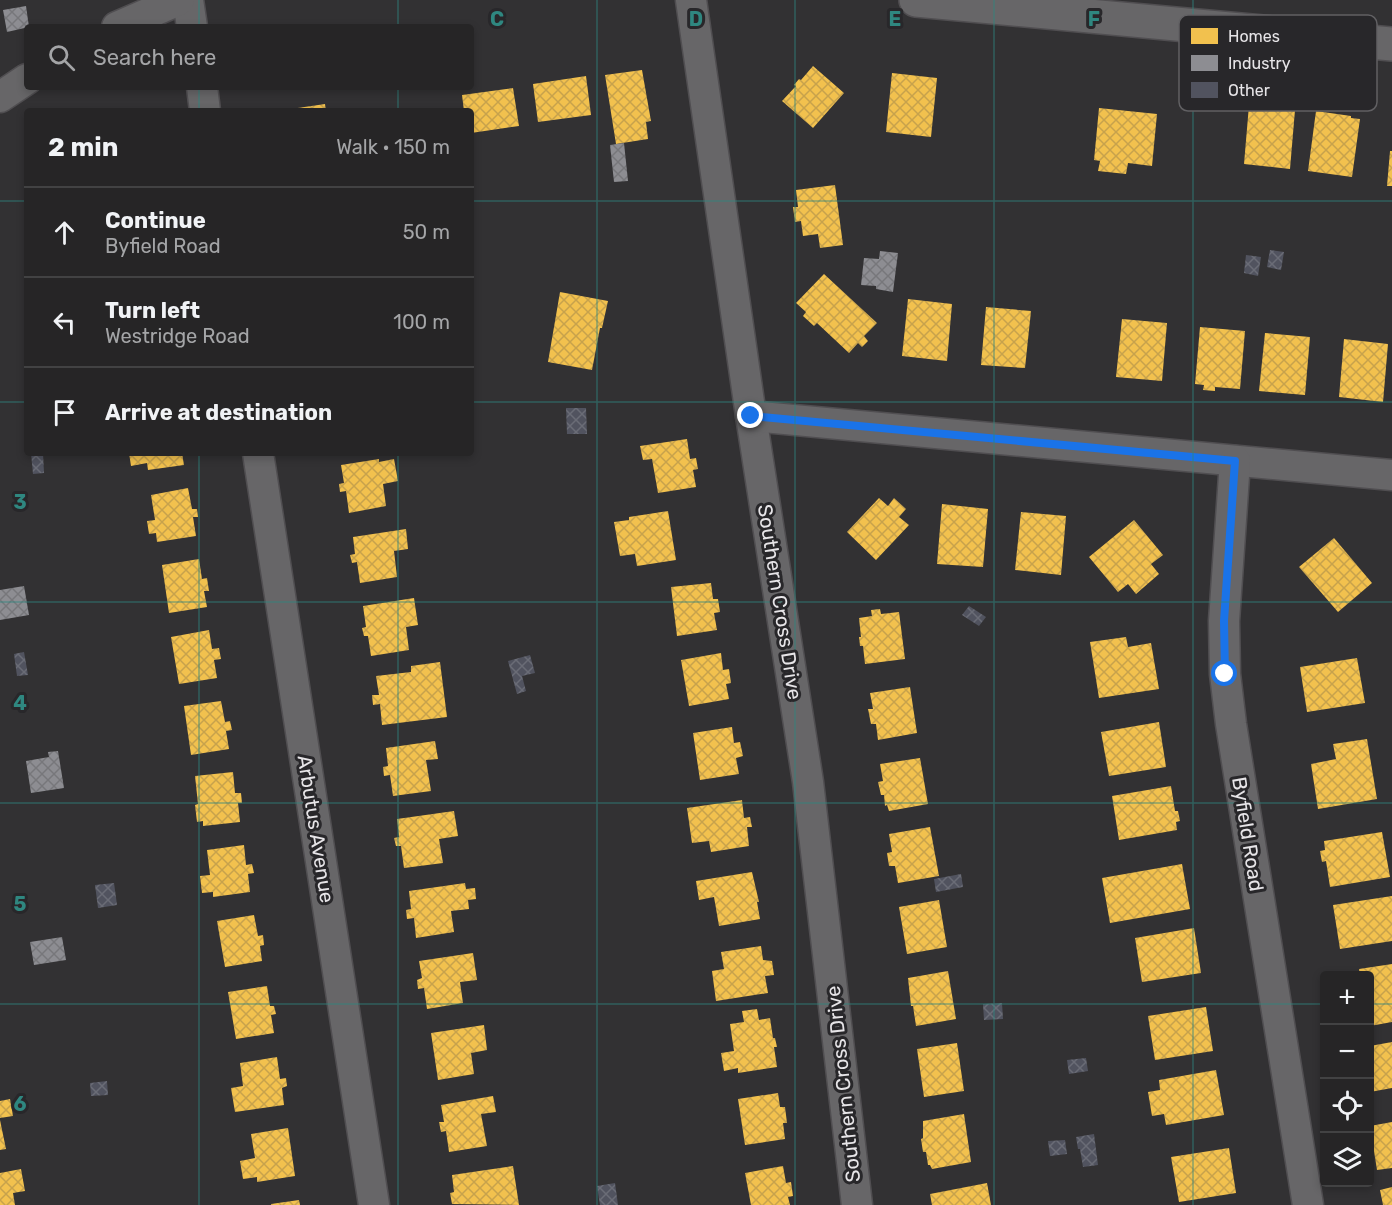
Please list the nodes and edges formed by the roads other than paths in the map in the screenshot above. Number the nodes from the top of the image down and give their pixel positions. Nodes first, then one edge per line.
1 (179, 0) edge
2 (188, 0) edge
3 (691, 0) edge
4 (916, 0) edge
5 (124, 24) edge
6 (192, 24) edge
7 (1179, 24) edge
8 (1377, 43) edge
9 (1392, 44) edge
10 (24, 81) edge
11 (202, 90) edge
12 (0, 98) edge
13 (205, 108) edge
14 (751, 416) junction
15 (258, 456) edge
16 (1235, 461) junction
17 (1392, 475) edge
18 (374, 1205) edge
19 (856, 1205) edge
20 (1308, 1205) edge

1 - 5 street
2 - 6 street
3 - 14 street, Southern Cross Drive
4 - 7 street
8 - 9 street
10 - 12 street
11 - 13 street
14 - 16 street
14 - 19 street, Southern Cross Drive
15 - 18 street, Arbutus Avenue
16 - 17 street
16 - 20 street, Byfield Road

